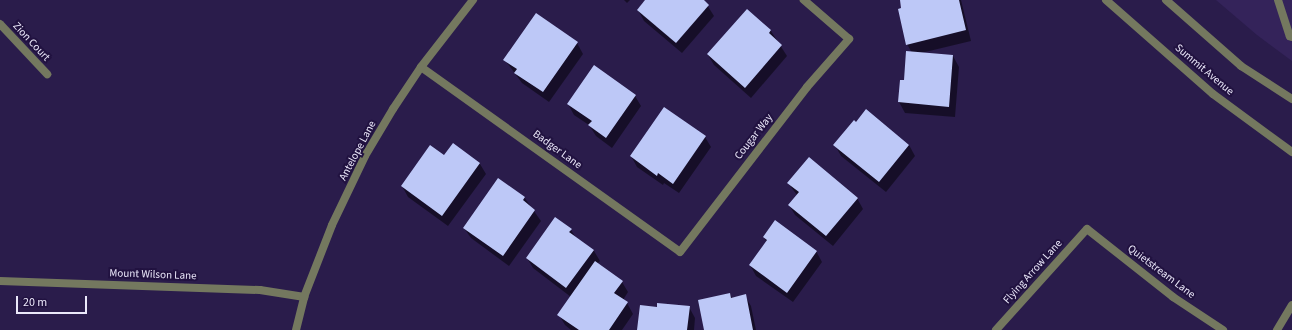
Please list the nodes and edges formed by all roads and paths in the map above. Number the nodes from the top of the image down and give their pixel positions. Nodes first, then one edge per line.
1 (473, 0) edge
2 (804, 0) edge
3 (1106, 0) edge
4 (1166, 0) edge
5 (1278, 0) edge
6 (0, 24) edge
7 (1292, 37) edge
8 (421, 67) junction
9 (46, 74) dead end
10 (1292, 99) edge
11 (1292, 152) edge
12 (1087, 229) joint
13 (680, 252) joint
14 (0, 281) edge
15 (304, 297) junction
16 (1292, 305) edge
17 (296, 330) edge
18 (996, 330) edge
19 (1223, 330) edge
20 (1277, 330) edge

1 - 8 street, Antelope Lane
2 - 13 street, Cougar Way
3 - 11 street, Summit Avenue
4 - 10 street
5 - 7 street
6 - 9 street, Zion Court
8 - 13 street, Badger Lane
8 - 15 street, Antelope Lane
12 - 18 street, Flying Arrow Lane
12 - 19 street, Quietstream Lane
14 - 15 street, Mount Wilson Lane
15 - 17 street, Antelope Lane
16 - 20 street

